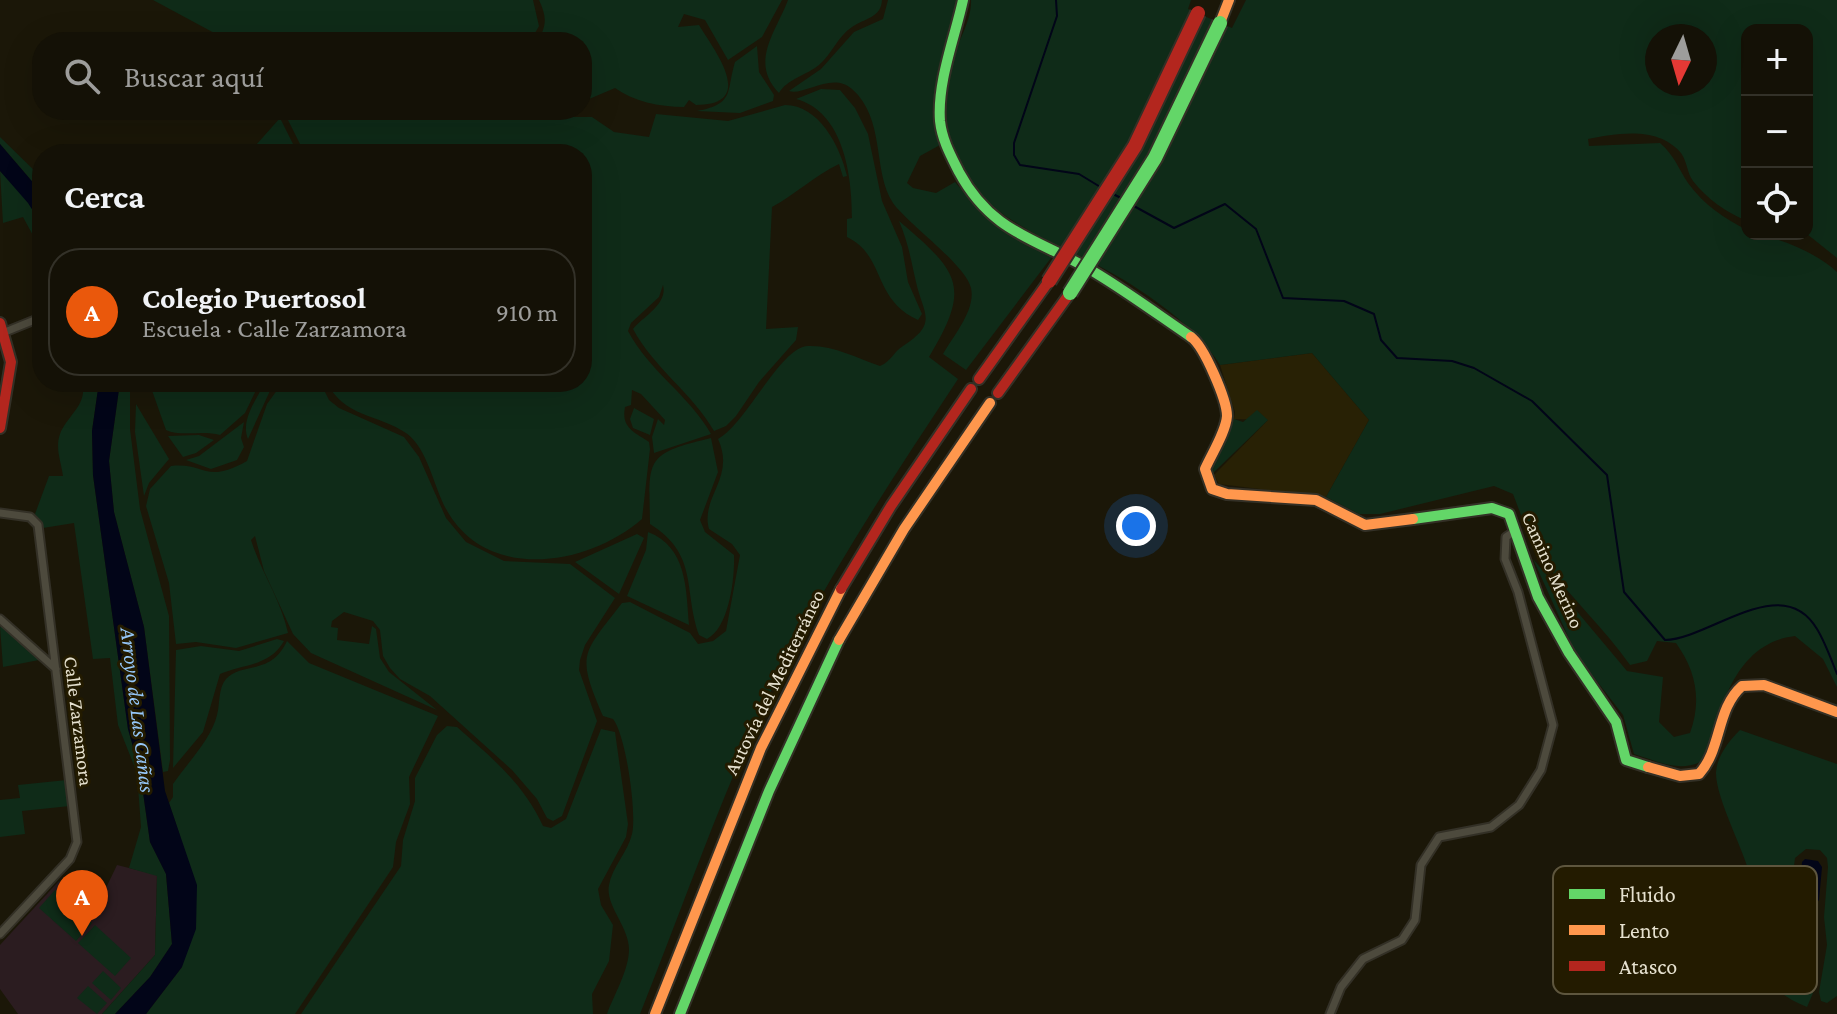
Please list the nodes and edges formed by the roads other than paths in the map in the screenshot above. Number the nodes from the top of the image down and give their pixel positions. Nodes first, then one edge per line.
1 (963, 0) edge
2 (1229, 0) edge
3 (1201, 7) edge
4 (32, 320) edge
5 (2, 327) edge
6 (0, 428) edge
7 (0, 513) edge
8 (1515, 531) junction
9 (0, 619) edge
10 (56, 669) junction
11 (1837, 712) edge
12 (0, 934) edge
13 (655, 1014) edge
14 (680, 1014) edge
15 (1330, 1014) edge

1 - 8 main road, Camino Merino
2 - 14 main road, Autovía del Mediterráneo, bridge
3 - 13 main road, Autovía del Mediterráneo, bridge
4 - 5 street
5 - 6 main road
7 - 10 street, Calle Zarzamora
8 - 11 main road, Camino Merino
8 - 15 street
9 - 10 street
10 - 12 street, Calle Zarzamora

